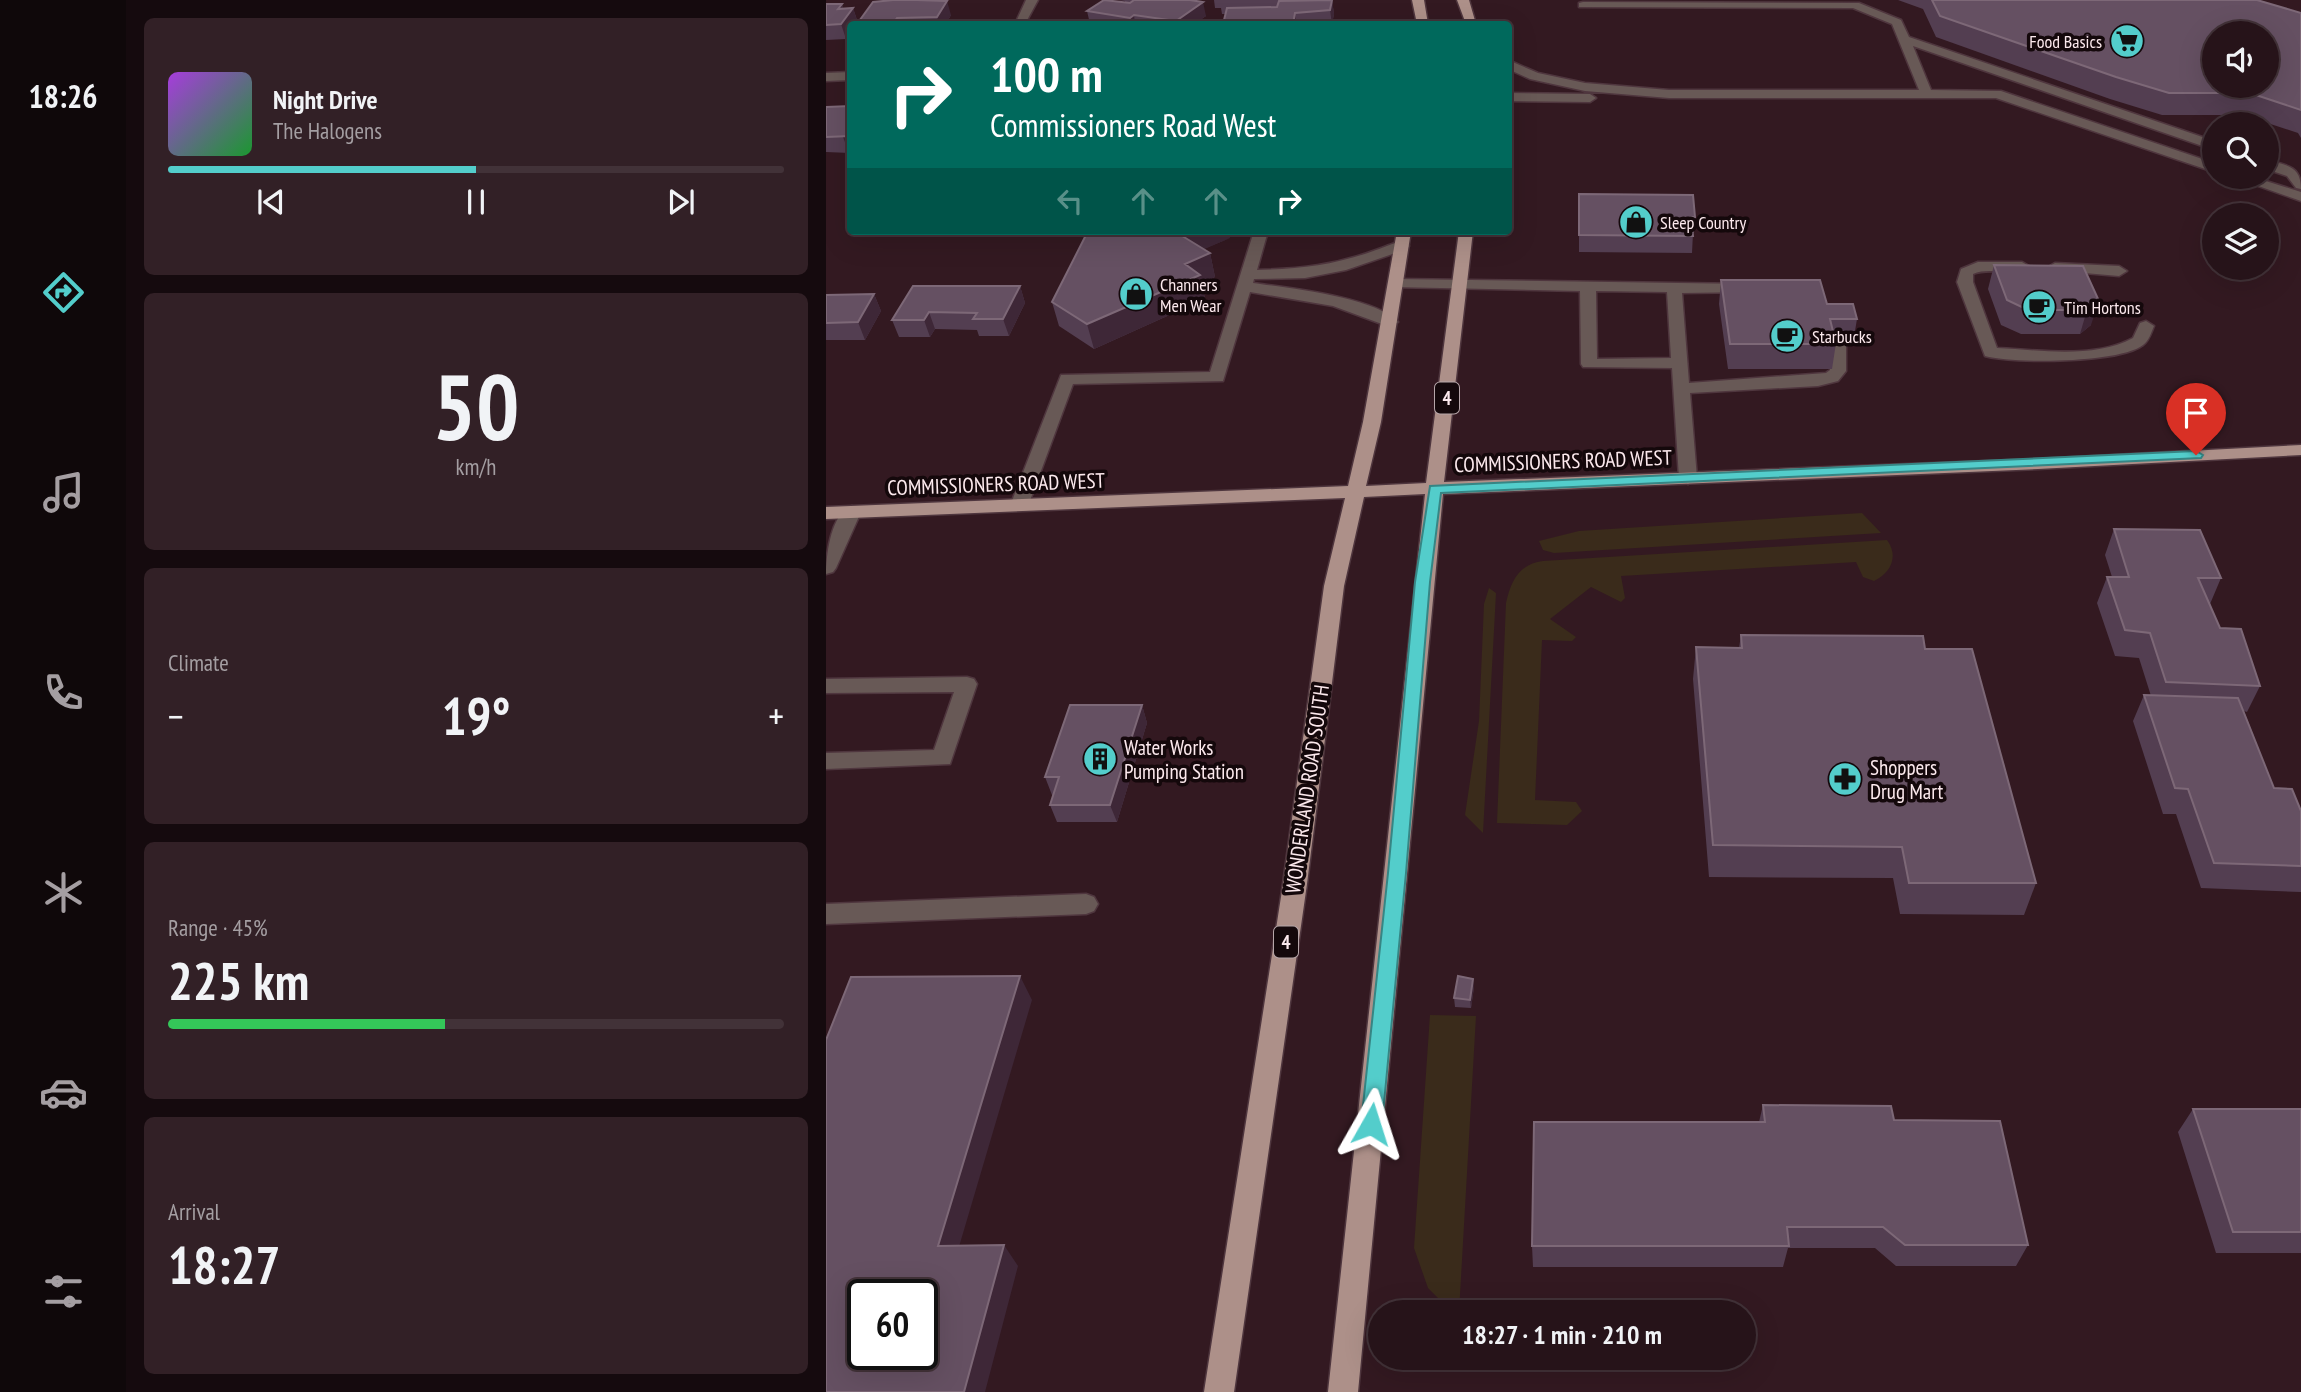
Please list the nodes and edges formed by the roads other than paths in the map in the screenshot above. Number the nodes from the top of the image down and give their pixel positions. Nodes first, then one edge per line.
1 (1032, 0) edge
2 (1418, 0) edge
3 (1463, 0) edge
4 (1583, 5) dead end
5 (1022, 21) edge
6 (1422, 21) edge
7 (1470, 21) edge
8 (1904, 39) junction
9 (1512, 66) edge
10 (847, 76) edge
11 (826, 77) edge
12 (1669, 94) junction
13 (1927, 95) junction
14 (1512, 97) edge
15 (2202, 142) edge
16 (2202, 164) edge
17 (2279, 168) edge
18 (2301, 185) edge
19 (2277, 189) edge
20 (2301, 197) edge
21 (1260, 235) edge
22 (1466, 235) edge
23 (1403, 238) edge
24 (2119, 271) dead end
25 (1246, 281) junction
26 (1396, 284) junction
27 (1461, 285) junction
28 (1588, 287) junction
29 (1674, 288) junction
30 (1765, 290) edge
31 (1390, 322) junction
32 (2146, 326) dead end
33 (1838, 345) edge
34 (1678, 363) junction
35 (1681, 388) junction
36 (2301, 450) edge
37 (1688, 478) junction
38 (1435, 489) junction
39 (1355, 492) junction
40 (1019, 506) junction
41 (852, 512) junction
42 (826, 513) edge
43 (826, 568) edge
44 (826, 686) edge
45 (826, 761) edge
46 (1086, 904) dead end
47 (826, 915) edge
48 (1219, 1392) edge
49 (1343, 1392) edge

1 - 5 street
2 - 6 main road
3 - 7 main road
4 - 8 street
8 - 13 street
8 - 15 street
9 - 12 street
10 - 11 street
12 - 13 street
12 - 14 street
13 - 16 street
17 - 18 street
19 - 20 street
21 - 25 street
22 - 27 main road, 4
23 - 25 street
23 - 26 main road, WONDERLAND ROAD SOUTH / 4
24 - 32 street
25 - 31 street
25 - 40 street
26 - 27 street
26 - 31 main road, WONDERLAND ROAD SOUTH / 4
27 - 28 street
27 - 38 main road, 4
28 - 29 street
28 - 34 street
29 - 30 street
29 - 34 street
31 - 39 main road, WONDERLAND ROAD SOUTH / 4
33 - 35 street
34 - 35 street
35 - 37 street
36 - 37 main road, COMMISSIONERS ROAD WEST
37 - 38 main road, COMMISSIONERS ROAD WEST
38 - 39 main road, COMMISSIONERS ROAD WEST
38 - 49 main road, 4
39 - 40 main road, COMMISSIONERS ROAD WEST
39 - 48 main road, WONDERLAND ROAD SOUTH / 4
40 - 41 main road, COMMISSIONERS ROAD WEST
41 - 42 main road, COMMISSIONERS ROAD WEST
41 - 43 street
44 - 45 street
46 - 47 street

